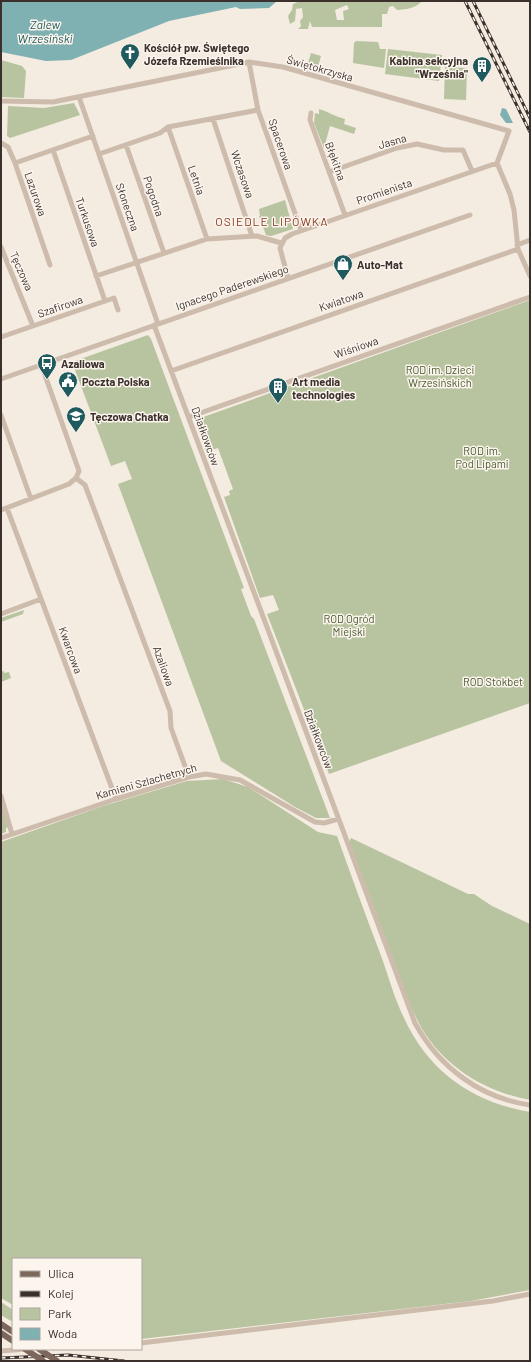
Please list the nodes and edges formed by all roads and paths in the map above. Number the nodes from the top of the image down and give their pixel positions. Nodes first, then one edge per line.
1 (249, 62) junction
2 (79, 97) junction
3 (1, 100) edge
4 (258, 110) junction
5 (311, 113) dead end
6 (213, 119) junction
7 (168, 127) junction
8 (93, 136) junction
9 (1, 143) edge
10 (126, 145) junction
11 (53, 150) junction
12 (99, 154) junction
13 (14, 163) junction
14 (497, 163) junction
15 (472, 171) junction
16 (330, 172) junction
17 (345, 215) junction
18 (470, 215) dead end
19 (301, 230) junction
20 (252, 236) junction
21 (207, 239) junction
22 (530, 240) edge
23 (281, 243) junction
24 (518, 247) junction
25 (1, 248) edge
26 (164, 253) junction
27 (137, 262) junction
28 (50, 265) dead end
29 (96, 276) junction
30 (530, 276) edge
31 (288, 278) junction
32 (530, 297) edge
33 (105, 301) junction
34 (118, 310) dead end
35 (156, 324) junction
36 (33, 326) junction
37 (1, 337) edge
38 (41, 364) junction
39 (171, 371) junction
40 (1, 379) edge
41 (1, 416) edge
42 (188, 417) junction
43 (76, 478) junction
44 (31, 498) junction
45 (7, 508) junction
46 (1, 510) edge
47 (41, 599) junction
48 (1, 614) edge
49 (190, 777) junction
50 (1, 796) edge
51 (116, 799) junction
52 (338, 819) junction
53 (12, 834) junction
54 (1, 838) edge
55 (530, 1105) edge
56 (530, 1294) edge
57 (1, 1324) edge
58 (12, 1331) edge
59 (3, 1335) edge
60 (12, 1340) edge
61 (142, 1343) edge
62 (13, 1350) edge
63 (26, 1350) edge
64 (40, 1350) edge
65 (1, 1351) edge
66 (43, 1361) edge
67 (57, 1361) edge

1 - 2 street, Świętokrzyska
1 - 4 street, Spacerowa
1 - 14 street, Świętokrzyska
2 - 3 street, Świętokrzyska
2 - 8 street, Słoneczna
4 - 6 street
4 - 19 street, Spacerowa
5 - 16 street, Błękitna
6 - 7 street
6 - 20 street, Wczasowa
7 - 10 street
7 - 21 street, Letnia
8 - 11 street, Lazurowa
8 - 12 street, Słoneczna
9 - 13 street
10 - 12 street
10 - 26 street, Pogodna
11 - 13 street, Lazurowa
11 - 29 street, Turkusowa
12 - 27 street, Słoneczna
13 - 28 street, Lazurowa
14 - 15 street, Promienista
14 - 24 street
15 - 16 street, Jasna
15 - 17 street, Promienista
16 - 17 street, Błękitna
17 - 19 street, Promienista
18 - 31 street, Ignacego Paderewskiego
19 - 23 street, Promienista
20 - 21 street
20 - 23 street
21 - 26 street
22 - 24 street, Kwiatowa
23 - 31 street
24 - 30 street
24 - 39 street, Kwiatowa
25 - 36 street, Tęczowa
26 - 27 street
27 - 29 street
27 - 35 street, Słoneczna
29 - 33 street, Turkusowa
31 - 35 street, Ignacego Paderewskiego
32 - 42 street, Wiśniowa
33 - 34 street
33 - 36 street, Szafirowa
35 - 38 street, Ignacego Paderewskiego
35 - 39 street, Działkowców
36 - 37 street, Szafirowa
38 - 40 street, Ignacego Paderewskiego
38 - 43 street
39 - 42 street, Działkowców
41 - 44 street
42 - 52 street, Działkowców
43 - 44 street
43 - 49 street, Azaliowa
44 - 45 street
45 - 46 street
45 - 47 street, Kwarcowa
47 - 48 street
47 - 51 street, Kwarcowa
49 - 51 street, Kamieni Szlachetnych
49 - 52 street, Kamieni Szlachetnych
50 - 53 street
51 - 53 street, Kamieni Szlachetnych
52 - 55 street, Działkowców
53 - 54 street, Kamieni Szlachetnych
56 - 61 street
57 - 58 main road
59 - 60 main road
62 - 65 street
63 - 66 main road, bridge
64 - 67 main road, bridge

